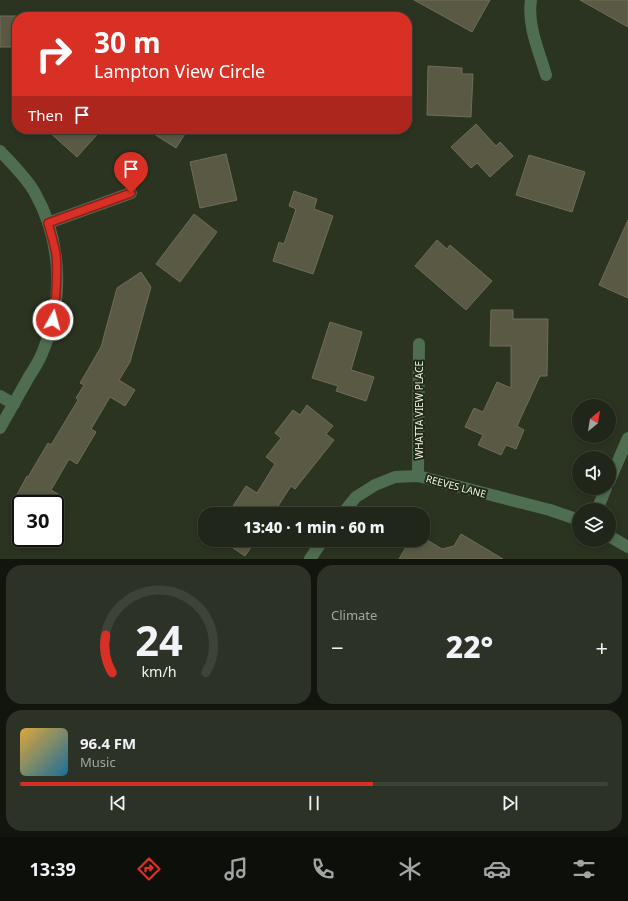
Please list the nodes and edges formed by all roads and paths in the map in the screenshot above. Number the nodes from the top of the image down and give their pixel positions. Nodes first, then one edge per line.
1 (531, 0) edge
2 (546, 75) dead end
3 (0, 151) edge
4 (131, 193) dead end
5 (48, 223) junction
6 (419, 344) dead end
7 (0, 396) edge
8 (14, 404) junction
9 (0, 428) edge
10 (628, 438) edge
11 (616, 466) edge
12 (418, 476) junction
13 (348, 507) edge
14 (572, 518) edge
15 (616, 540) edge
16 (318, 547) edge
17 (628, 547) edge
18 (310, 559) edge

1 - 2 street
3 - 5 street
4 - 5 street
5 - 8 street
6 - 12 street, WHATTA VIEW PLACE
7 - 8 street
8 - 9 street
10 - 11 street
12 - 13 street, REEVES LANE
12 - 14 street, REEVES LANE
15 - 17 street
16 - 18 street

